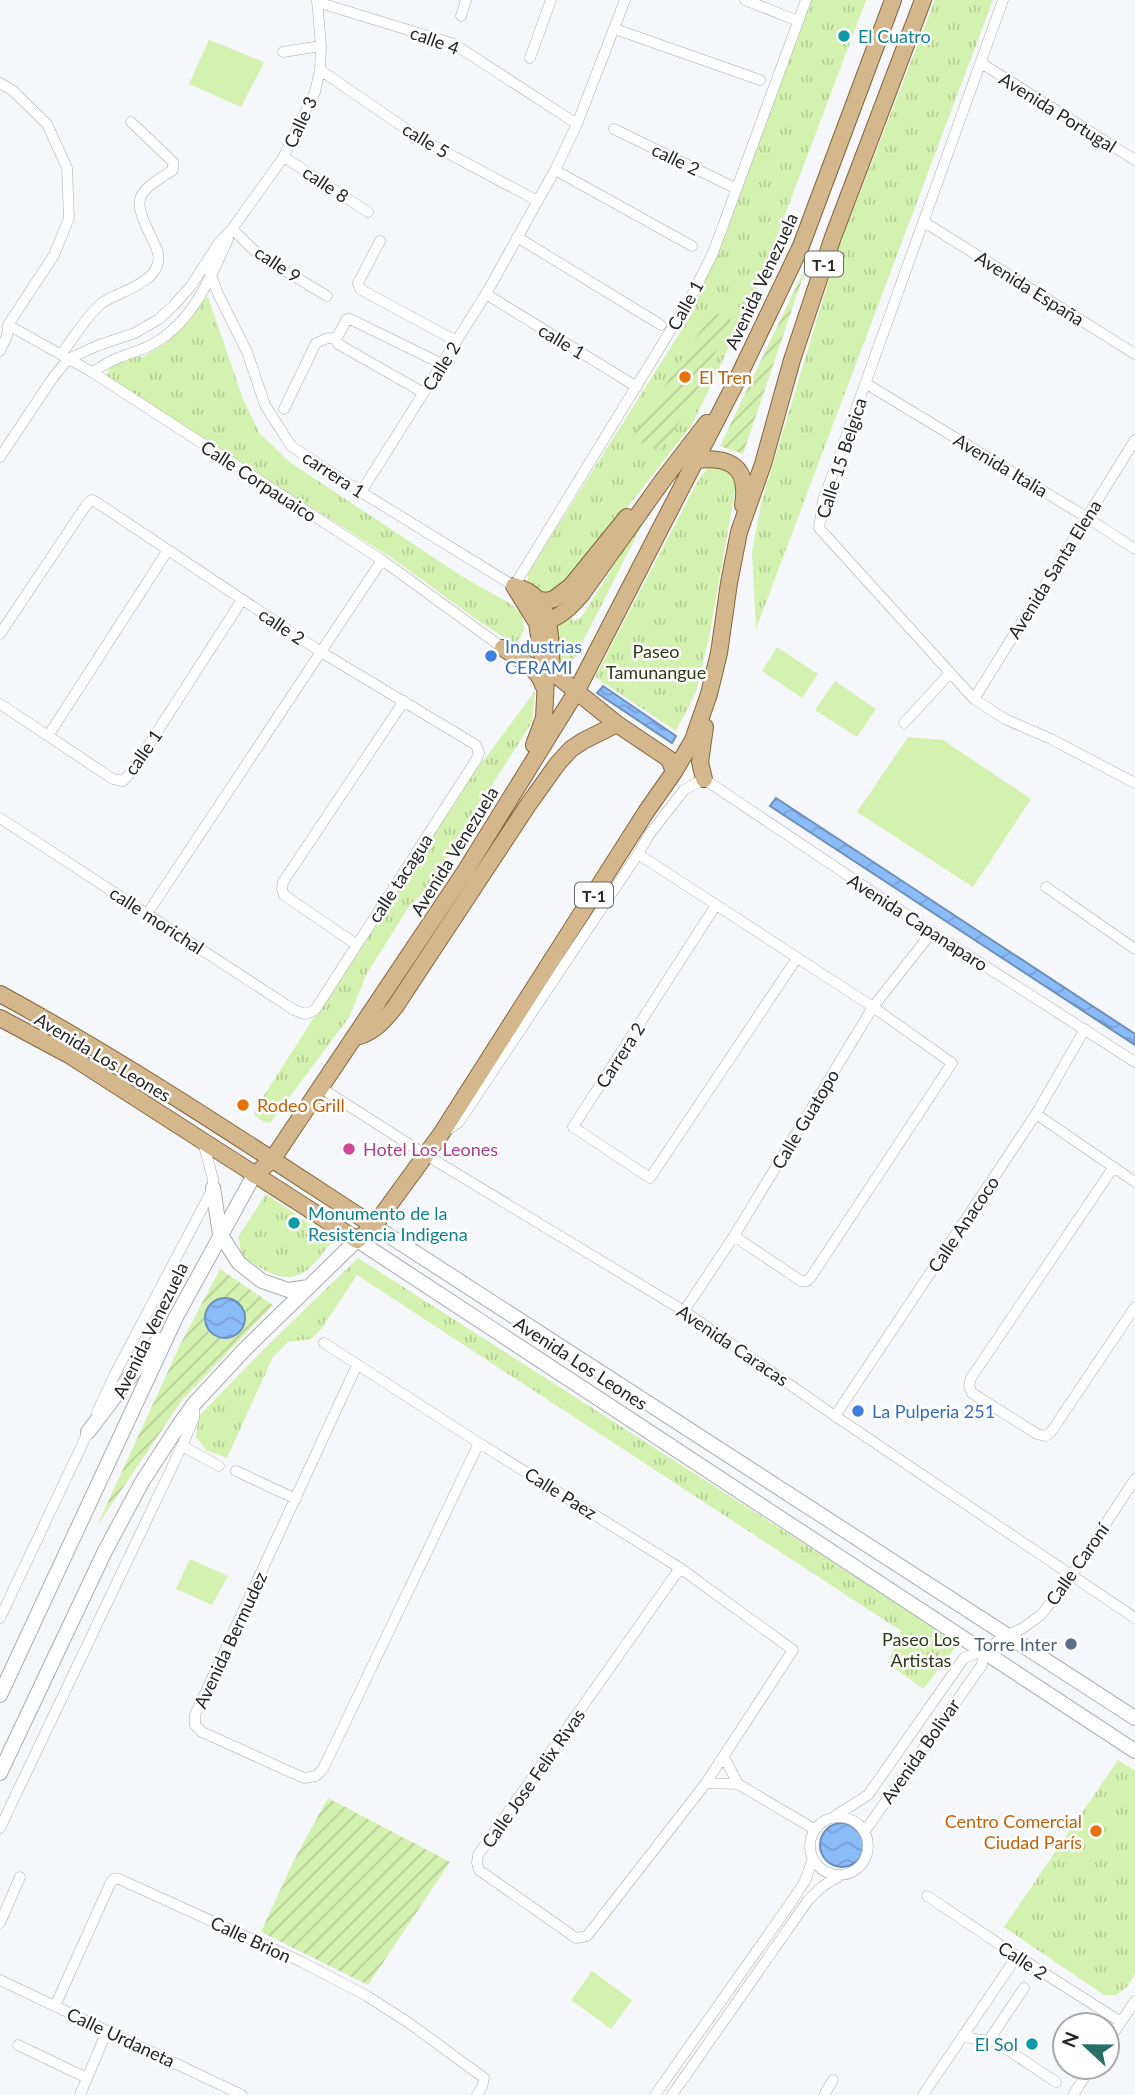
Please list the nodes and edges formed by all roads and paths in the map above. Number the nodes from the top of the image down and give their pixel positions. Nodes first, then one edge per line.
1 (466, 0) edge
2 (551, 0) edge
3 (625, 0) edge
4 (745, 0) edge
5 (806, 0) edge
6 (893, 0) edge
7 (923, 0) edge
8 (1003, 0) edge
9 (317, 1) edge
10 (461, 16) dead end
11 (798, 21) junction
12 (615, 29) junction
13 (321, 46) junction
14 (283, 52) dead end
15 (530, 58) dead end
16 (981, 63) junction
17 (320, 70) junction
18 (760, 80) dead end
19 (0, 83) edge
20 (131, 122) dead end
21 (577, 124) junction
22 (614, 129) dead end
23 (284, 156) junction
24 (1135, 160) edge
25 (555, 170) junction
26 (737, 189) junction
27 (538, 201) junction
28 (368, 212) dead end
29 (924, 222) junction
30 (232, 229) junction
31 (517, 237) junction
32 (380, 241) dead end
33 (692, 246) dead end
34 (206, 263) junction
35 (212, 277) junction
36 (486, 294) junction
37 (327, 296) dead end
38 (661, 325) dead end
39 (4, 326) edge
40 (335, 339) junction
41 (456, 341) junction
42 (0, 351) edge
43 (1135, 354) edge
44 (65, 357) junction
45 (442, 364) junction
46 (92, 372) junction
47 (865, 383) junction
48 (735, 384) junction
49 (638, 387) junction
50 (424, 393) junction
51 (284, 410) dead end
52 (1135, 440) edge
53 (0, 457) edge
54 (696, 460) junction
55 (676, 463) junction
56 (663, 480) junction
57 (361, 492) junction
58 (1086, 517) junction
59 (739, 532) junction
60 (1135, 549) edge
61 (168, 550) junction
62 (382, 560) junction
63 (514, 586) junction
64 (242, 600) junction
65 (540, 600) junction
66 (549, 620) junction
67 (0, 634) edge
68 (503, 648) joint
69 (321, 652) junction
70 (950, 673) junction
71 (576, 692) junction
72 (546, 694) junction
73 (709, 694) junction
74 (974, 699) junction
75 (404, 701) junction
76 (0, 704) edge
77 (904, 723) dead end
78 (617, 724) junction
79 (48, 736) junction
80 (476, 745) joint
81 (674, 772) junction
82 (704, 779) junction
83 (1135, 783) edge
84 (0, 818) edge
85 (638, 854) junction
86 (466, 870) junction
87 (1046, 887) dead end
88 (716, 905) junction
89 (147, 914) junction
90 (932, 932) junction
91 (357, 945) junction
92 (1135, 949) edge
93 (797, 958) junction
94 (0, 994) edge
95 (873, 1007) junction
96 (315, 1010) joint
97 (0, 1018) edge
98 (1085, 1030) junction
99 (356, 1037) junction
100 (1135, 1062) edge
101 (321, 1088) junction
102 (1036, 1114) junction
103 (441, 1134) junction
104 (203, 1142) junction
105 (426, 1155) junction
106 (272, 1160) junction
107 (1113, 1168) junction
108 (254, 1175) junction
109 (1135, 1182) edge
110 (213, 1188) junction
111 (374, 1226) junction
112 (220, 1234) junction
113 (734, 1236) junction
114 (357, 1240) junction
115 (309, 1287) junction
116 (1135, 1307) edge
117 (684, 1311) junction
118 (176, 1317) junction
119 (324, 1343) dead end
120 (357, 1365) junction
121 (194, 1404) junction
122 (835, 1416) junction
123 (88, 1432) junction
124 (480, 1443) junction
125 (182, 1446) junction
126 (219, 1465) dead end
127 (236, 1471) dead end
128 (1135, 1479) edge
129 (296, 1499) junction
130 (680, 1568) junction
131 (1072, 1575) junction
132 (0, 1618) edge
133 (1135, 1618) edge
134 (1006, 1636) junction
135 (793, 1650) joint
136 (984, 1650) junction
137 (0, 1695) edge
138 (1135, 1718) edge
139 (1135, 1751) edge
140 (724, 1757) junction
141 (0, 1773) edge
142 (706, 1783) junction
143 (738, 1784) junction
144 (835, 1816) junction
145 (0, 1828) edge
146 (814, 1829) junction
147 (865, 1831) junction
148 (813, 1858) junction
149 (841, 1875) junction
150 (20, 1877) dead end
151 (927, 1896) dead end
152 (0, 1923) edge
153 (1017, 1956) junction
154 (0, 1980) edge
155 (1024, 1988) dead end
156 (1135, 2001) edge
157 (55, 2006) junction
158 (1104, 2011) edge
159 (1121, 2022) edge
160 (107, 2031) junction
161 (964, 2035) junction
162 (989, 2040) junction
163 (18, 2045) dead end
164 (87, 2078) junction
165 (833, 2080) dead end
166 (1056, 2082) dead end
167 (222, 2090) edge
168 (80, 2095) edge
169 (242, 2095) edge
170 (477, 2095) edge
171 (655, 2095) edge
172 (672, 2095) edge
173 (824, 2095) edge
174 (923, 2095) edge

1 - 10 street
2 - 15 street
3 - 12 street, Calle 2
4 - 11 street
5 - 11 street, Calle 1
6 - 48 main road, Avenida Venezuela / T-1
7 - 59 main road, T-1
8 - 16 street, Calle 15 Belgica
9 - 13 street, Calle 3
9 - 21 street, calle 4
11 - 26 street, Calle 1
12 - 18 street
12 - 21 street, Calle 2
13 - 14 street
13 - 17 street, Calle 3
16 - 24 street, Avenida Portugal
16 - 29 street, Calle 15 Belgica
17 - 23 street, Calle 3
17 - 27 street, calle 5
19 - 39 street
20 - 44 street
21 - 25 street, Calle 2
22 - 26 street, calle 2
23 - 28 street, calle 8
23 - 30 street, Calle 3
25 - 27 street, Calle 2
25 - 33 street
26 - 49 street, Calle 1
27 - 31 street, Calle 2
29 - 43 street, Avenida España
29 - 47 street, Calle 15 Belgica
30 - 34 street
30 - 35 street
30 - 37 street, calle 9
31 - 36 street, Calle 2
31 - 38 street
32 - 41 street
34 - 35 street, carrera 1
34 - 44 street
35 - 46 street
35 - 57 street, carrera 1
36 - 41 street, Calle 2
36 - 49 street, calle 1
39 - 42 street
39 - 44 street, Calle Corpauaico
40 - 45 street
40 - 50 street
40 - 51 street
41 - 45 street, Calle 2
44 - 46 street, Calle Corpauaico
44 - 53 street
45 - 50 street, Calle 2
46 - 62 street, Calle Corpauaico
47 - 58 street, Avenida Italia
47 - 70 street, Calle 15 Belgica
48 - 54 main road, Avenida Venezuela / T-1
48 - 55 main road
49 - 63 street, Calle 1
50 - 57 street, Calle 2
52 - 58 street, Avenida Santa Elena
54 - 55 main road
54 - 59 main road
54 - 71 main road, Avenida Venezuela / T-1
55 - 56 main road
56 - 65 main road
56 - 66 main road
57 - 63 street, carrera 1
58 - 60 street, Avenida Italia
58 - 74 street, Avenida Santa Elena
59 - 73 main road, T-1
61 - 64 street, calle 2
61 - 67 street, calle 2
61 - 79 street
62 - 68 street, Calle Corpauaico
62 - 69 street
63 - 65 main road
63 - 72 main road
64 - 69 street, calle 2
64 - 79 street, calle 1
65 - 66 main road
66 - 71 main road
68 - 72 main road
69 - 75 street, calle 2
69 - 89 street
70 - 74 street, Calle 15 Belgica
70 - 77 street
71 - 78 main road
71 - 86 main road, Avenida Venezuela / T-1
72 - 86 main road
73 - 81 main road, T-1
73 - 82 main road
74 - 83 street, Calle 15 Belgica
75 - 80 street, calle 2
75 - 91 street
76 - 79 street, calle 1
78 - 81 main road
78 - 99 main road
80 - 91 street, calle tacagua
81 - 103 main road, T-1
82 - 85 street
82 - 90 street, Avenida Capanaparo
84 - 89 street, calle morichal
85 - 88 street
85 - 103 street
86 - 99 main road, Avenida Venezuela / T-1
87 - 92 street
88 - 93 street
88 - 93 street, Carrera 2
89 - 96 street, calle morichal
90 - 95 street, Calle Guatopo
90 - 98 street, Avenida Capanaparo
91 - 96 street, calle tacagua
93 - 95 street
94 - 106 main road, Avenida Los Leones
95 - 113 street, Calle Guatopo
95 - 113 street
97 - 104 main road, Avenida Los Leones
98 - 100 street, Avenida Capanaparo
98 - 102 street, Calle Anacoco
99 - 101 main road, Avenida Venezuela / T-1
101 - 105 street, Avenida Caracas
101 - 106 main road, Avenida Venezuela / T-1
102 - 107 street
102 - 122 street, Calle Anacoco
103 - 105 main road, T-1
104 - 108 main road, Avenida Los Leones
104 - 110 street
105 - 111 main road, T-1
105 - 117 street, Avenida Caracas
106 - 108 main road, Avenida Venezuela / T-1
106 - 111 main road, Avenida Los Leones
107 - 109 street
107 - 116 street
108 - 112 street, Avenida Venezuela
108 - 114 main road, Avenida Los Leones
110 - 112 street
110 - 123 street, Avenida Venezuela
111 - 114 main road, T-1
111 - 134 street, Avenida Los Leones
112 - 115 street
112 - 118 street, Avenida Venezuela
113 - 117 street, Calle Guatopo
114 - 115 street
114 - 136 street, Avenida Los Leones
115 - 121 street
117 - 122 street, Avenida Caracas
118 - 123 street
118 - 137 street, Avenida Venezuela
119 - 120 street, Calle Paez
120 - 124 street, Calle Paez
120 - 129 street, Avenida Bermudez
121 - 125 street
121 - 141 street
122 - 131 street, Avenida Caracas
123 - 132 street, Avenida Venezuela
124 - 129 street, Avenida Bermudez
124 - 130 street, Calle Paez
125 - 126 street
125 - 145 street
127 - 129 street
128 - 131 street, Calle Caroní
130 - 135 street, Calle Paez
130 - 142 street, Calle Jose Felix Rivas
131 - 133 street, Avenida Caracas
131 - 134 street, Calle Caroní
134 - 136 street, Calle Caroní
134 - 138 street, Avenida Los Leones
135 - 140 street, Calle Jose Felix Rivas
136 - 139 street, Avenida Los Leones
136 - 144 street, Avenida Bolivar
136 - 147 street, Avenida Bolivar
140 - 142 street, Calle Jose Felix Rivas
140 - 143 street
142 - 143 street
143 - 146 street
144 - 146 street, Avenida Bolivar
144 - 147 street
146 - 148 street
147 - 149 street
148 - 149 street
148 - 171 street
149 - 172 street
150 - 152 street
151 - 153 street, Calle 2
153 - 158 street, Calle 2
153 - 161 street
154 - 157 street, Calle Urdaneta
155 - 162 street
156 - 159 street
157 - 160 street, Calle Urdaneta
157 - 170 street, Calle Brion
160 - 164 street
160 - 167 street, Calle Urdaneta
161 - 162 street
161 - 174 street
162 - 166 street
163 - 164 street
164 - 168 street
165 - 173 street
167 - 169 street, Calle Urdaneta

